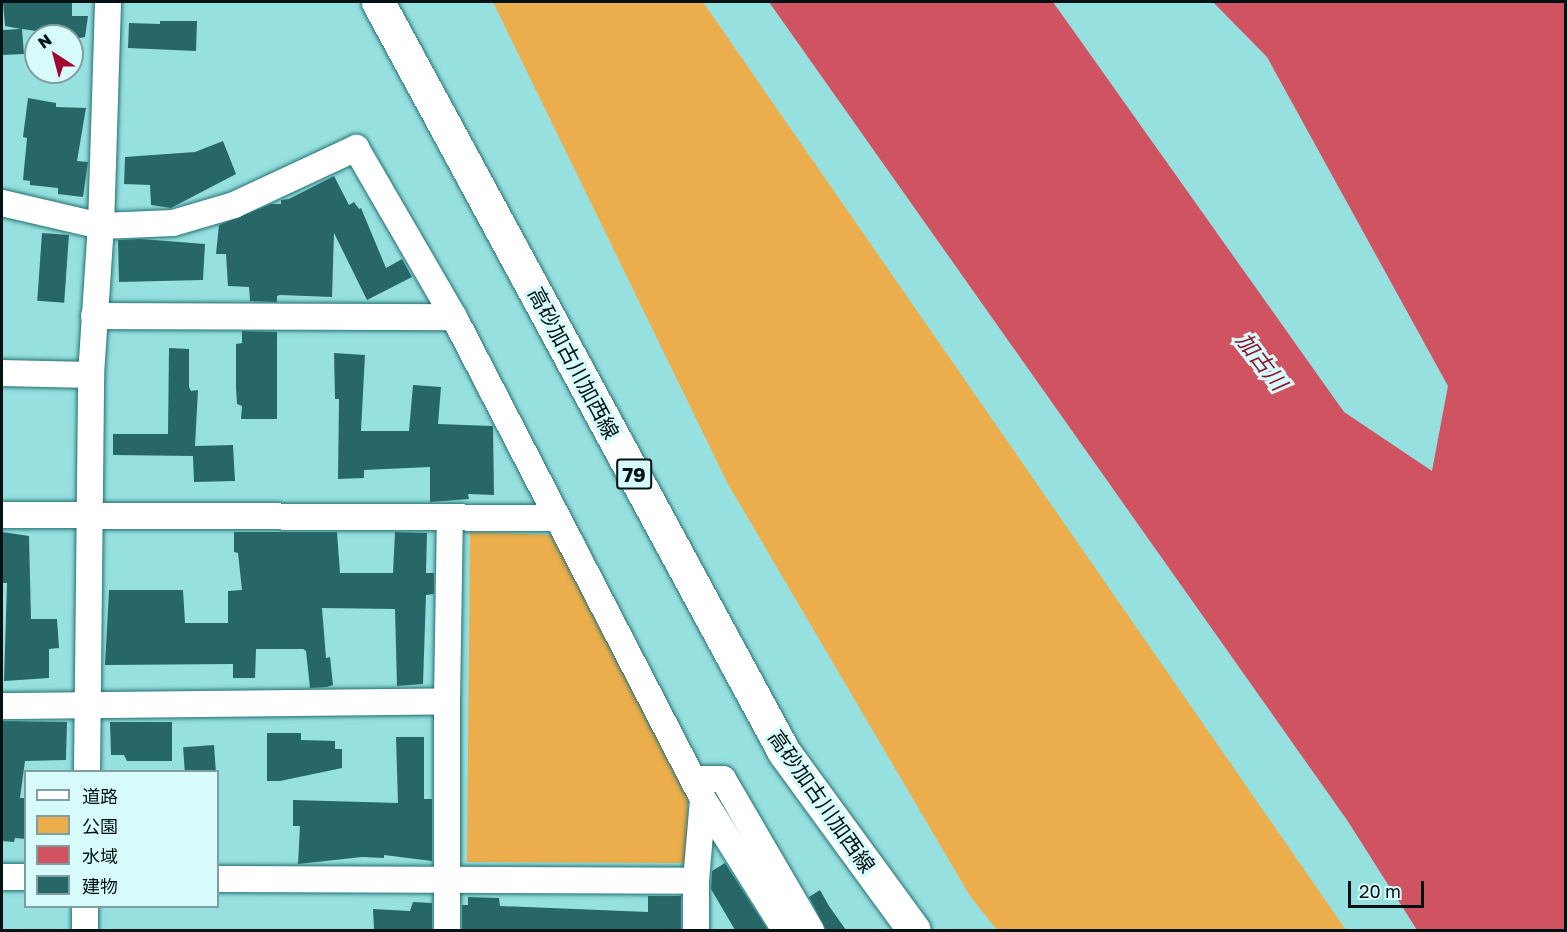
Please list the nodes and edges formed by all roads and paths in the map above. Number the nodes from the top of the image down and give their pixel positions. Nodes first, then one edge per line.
1 (108, 2) edge
2 (378, 2) edge
3 (2, 203) edge
4 (101, 226) junction
5 (94, 316) junction
6 (454, 317) junction
7 (2, 373) edge
8 (91, 375) junction
9 (89, 514) junction
10 (2, 515) edge
11 (450, 517) junction
12 (557, 518) junction
13 (447, 701) junction
14 (88, 705) junction
15 (2, 706) edge
16 (87, 770) edge
17 (698, 789) junction
18 (2, 877) edge
19 (24, 878) edge
20 (219, 879) edge
21 (448, 879) junction
22 (696, 881) junction
23 (85, 908) edge
24 (85, 930) edge
25 (447, 930) edge
26 (696, 930) edge
27 (785, 930) edge
28 (811, 930) edge
29 (914, 930) edge

1 - 4 street
2 - 29 main road, 高砂加古川加西線 / 79
3 - 4 street
4 - 5 street
4 - 6 street
5 - 6 street
5 - 8 street
6 - 12 street
7 - 8 street
8 - 9 street
9 - 10 street
9 - 11 street
9 - 14 street
11 - 12 street
11 - 13 street
12 - 17 street
13 - 14 street
13 - 21 street
14 - 15 street
14 - 16 street
17 - 22 street
17 - 27 street
17 - 28 street
18 - 19 street
20 - 21 street
21 - 22 street
21 - 25 street
22 - 26 street
23 - 24 street

